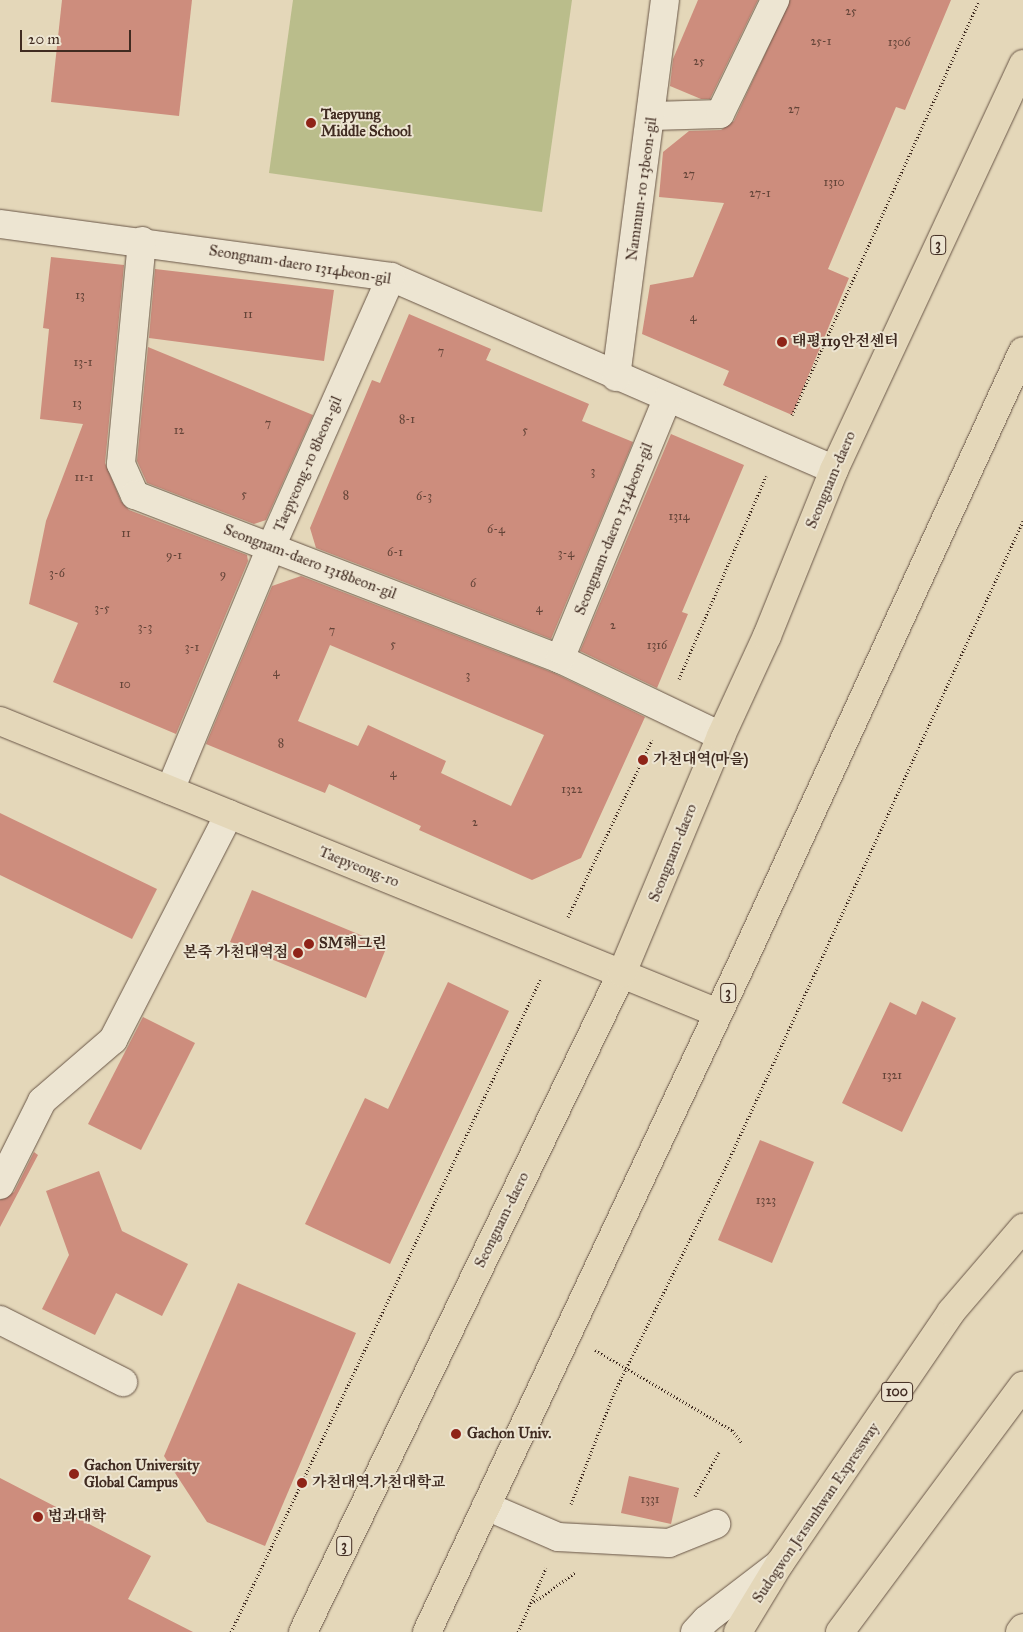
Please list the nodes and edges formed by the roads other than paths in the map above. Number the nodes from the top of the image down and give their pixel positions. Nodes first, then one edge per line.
1 (665, 0) edge
2 (776, 0) edge
3 (1023, 64) edge
4 (652, 116) junction
5 (0, 224) edge
6 (142, 241) junction
7 (391, 277) junction
8 (1023, 351) edge
9 (616, 377) junction
10 (667, 399) junction
11 (834, 470) junction
12 (271, 547) junction
13 (560, 659) junction
14 (0, 721) edge
15 (721, 736) junction
16 (170, 790) junction
17 (229, 814) junction
18 (622, 973) junction
19 (718, 1012) junction
20 (0, 1185) edge
21 (1023, 1228) edge
22 (0, 1320) edge
23 (123, 1382) dead end
24 (1023, 1386) edge
25 (486, 1506) junction
26 (716, 1524) dead end
27 (780, 1563) junction
28 (1023, 1628) edge
29 (843, 1629) edge
30 (302, 1632) edge
31 (427, 1632) edge
32 (695, 1632) edge
33 (738, 1632) edge
34 (1020, 1632) edge

1 - 4 street, Nammun-ro 13beon-gil
2 - 4 street
3 - 11 main road, Seongnam-daero / 3
4 - 9 street, Nammun-ro 13beon-gil
5 - 6 street, Seongnam-daero 1314beon-gil
6 - 7 street, Seongnam-daero 1314beon-gil
6 - 12 street, Seongnam-daero 1318beon-gil
7 - 9 street, Seongnam-daero 1314beon-gil
7 - 12 street, Taepyeong-ro 8beon-gil
8 - 19 main road, 3
9 - 10 street, Seongnam-daero 1314beon-gil
10 - 11 street, Seongnam-daero 1314beon-gil
10 - 13 street, Seongnam-daero 1314beon-gil
11 - 15 main road, Seongnam-daero / 3
12 - 13 street, Seongnam-daero 1318beon-gil
12 - 16 street, Taepyeong-ro 8beon-gil
13 - 15 street, Seongnam-daero 1318beon-gil
14 - 16 main road, Taepyeong-ro
15 - 18 main road, Seongnam-daero / 3
16 - 17 main road, Taepyeong-ro
17 - 18 main road, Taepyeong-ro
17 - 20 street
18 - 19 main road, Taepyeong-ro
18 - 30 main road, Seongnam-daero / 3
19 - 25 main road, 3
21 - 27 main road, Sudogwon Je1sunhwan Expressway / 100
22 - 23 street
24 - 29 main road
25 - 26 street
25 - 31 main road, 3
27 - 32 street
27 - 33 main road, Sudogwon Je1sunhwan Expressway / 100
28 - 34 main road

